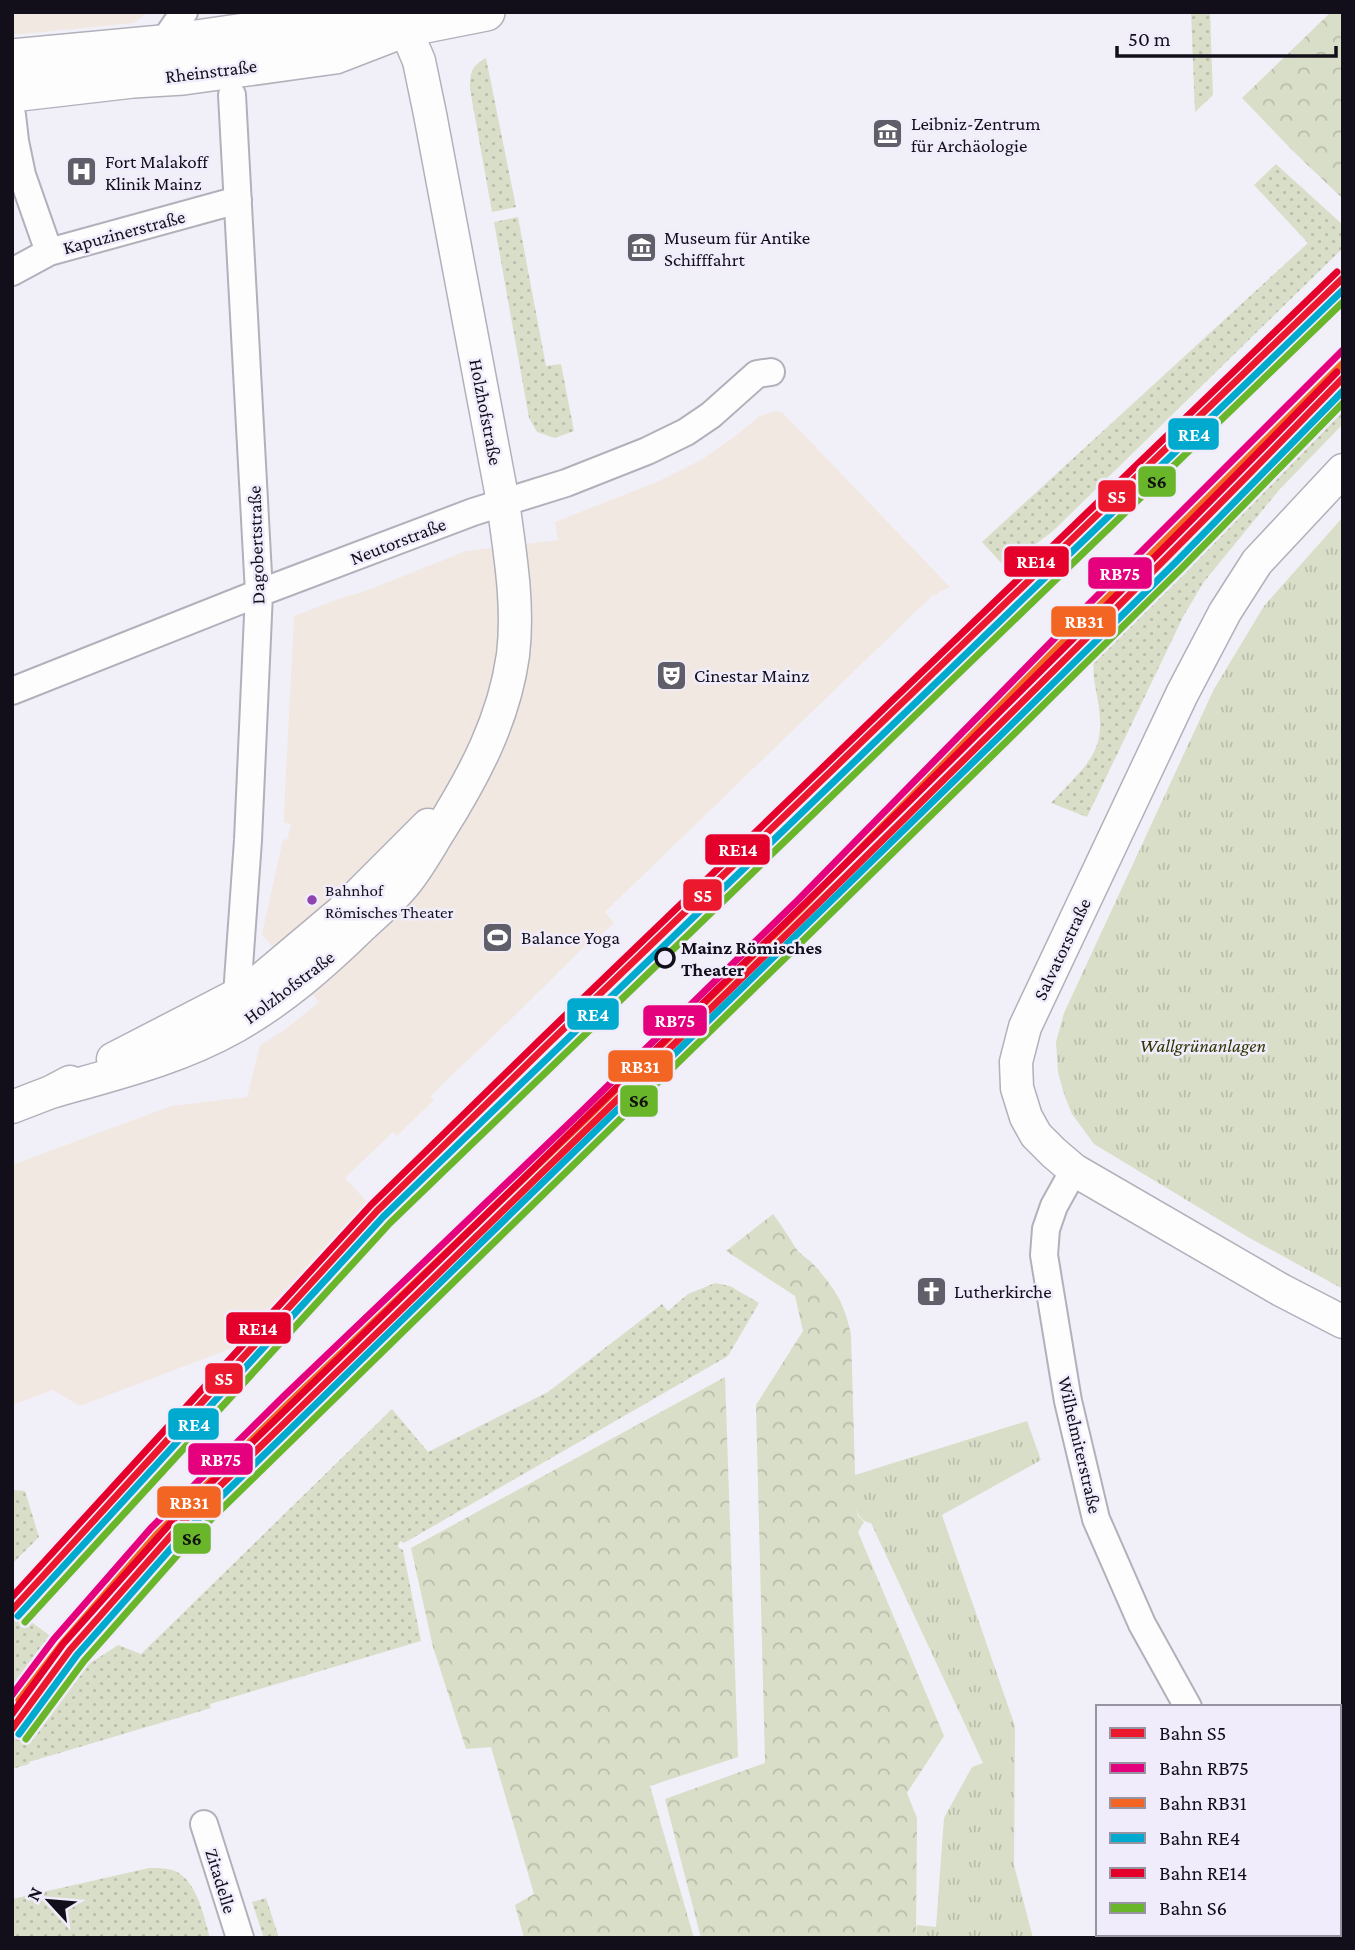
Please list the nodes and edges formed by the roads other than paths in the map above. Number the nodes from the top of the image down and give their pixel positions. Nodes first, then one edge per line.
1 (184, 12) edge
2 (486, 12) edge
3 (405, 28) junction
4 (162, 44) junction
5 (230, 53) edge
6 (12, 58) edge
7 (12, 93) edge
8 (12, 115) edge
9 (238, 200) junction
10 (49, 252) junction
11 (12, 272) edge
12 (771, 372) dead end
13 (1343, 470) edge
14 (503, 502) junction
15 (259, 593) junction
16 (12, 691) edge
17 (463, 794) junction
18 (237, 995) junction
19 (234, 1027) junction
20 (51, 1092) junction
21 (12, 1107) edge
22 (1074, 1170) junction
23 (1343, 1322) edge
24 (1187, 1705) edge
25 (204, 1824) dead end
26 (240, 1938) edge

1 - 4 street
2 - 3 main road, Rheinstraße
3 - 5 main road, Rheinstraße
3 - 14 street, Holzhofstraße
4 - 5 main road, Rheinstraße
4 - 6 main road, Rheinstraße
5 - 7 main road, Rheinstraße
5 - 9 street, Dagobertstraße
8 - 10 street
9 - 10 street, Kapuzinerstraße
9 - 15 street, Dagobertstraße
10 - 11 street, Kapuzinerstraße
12 - 14 street, Neutorstraße
13 - 22 street, Salvatorstraße
14 - 15 street, Neutorstraße
14 - 17 street, Holzhofstraße
15 - 16 street, Neutorstraße
15 - 18 street, Dagobertstraße
17 - 18 street, Holzhofstraße
17 - 19 street, Holzhofstraße
18 - 19 street, Dagobertstraße
18 - 20 street, Holzhofstraße
19 - 20 street, Holzhofstraße
20 - 21 street, Holzhofstraße
22 - 23 street, Salvatorstraße
22 - 24 street, Wilhelmiterstraße
25 - 26 street, Zitadelle

